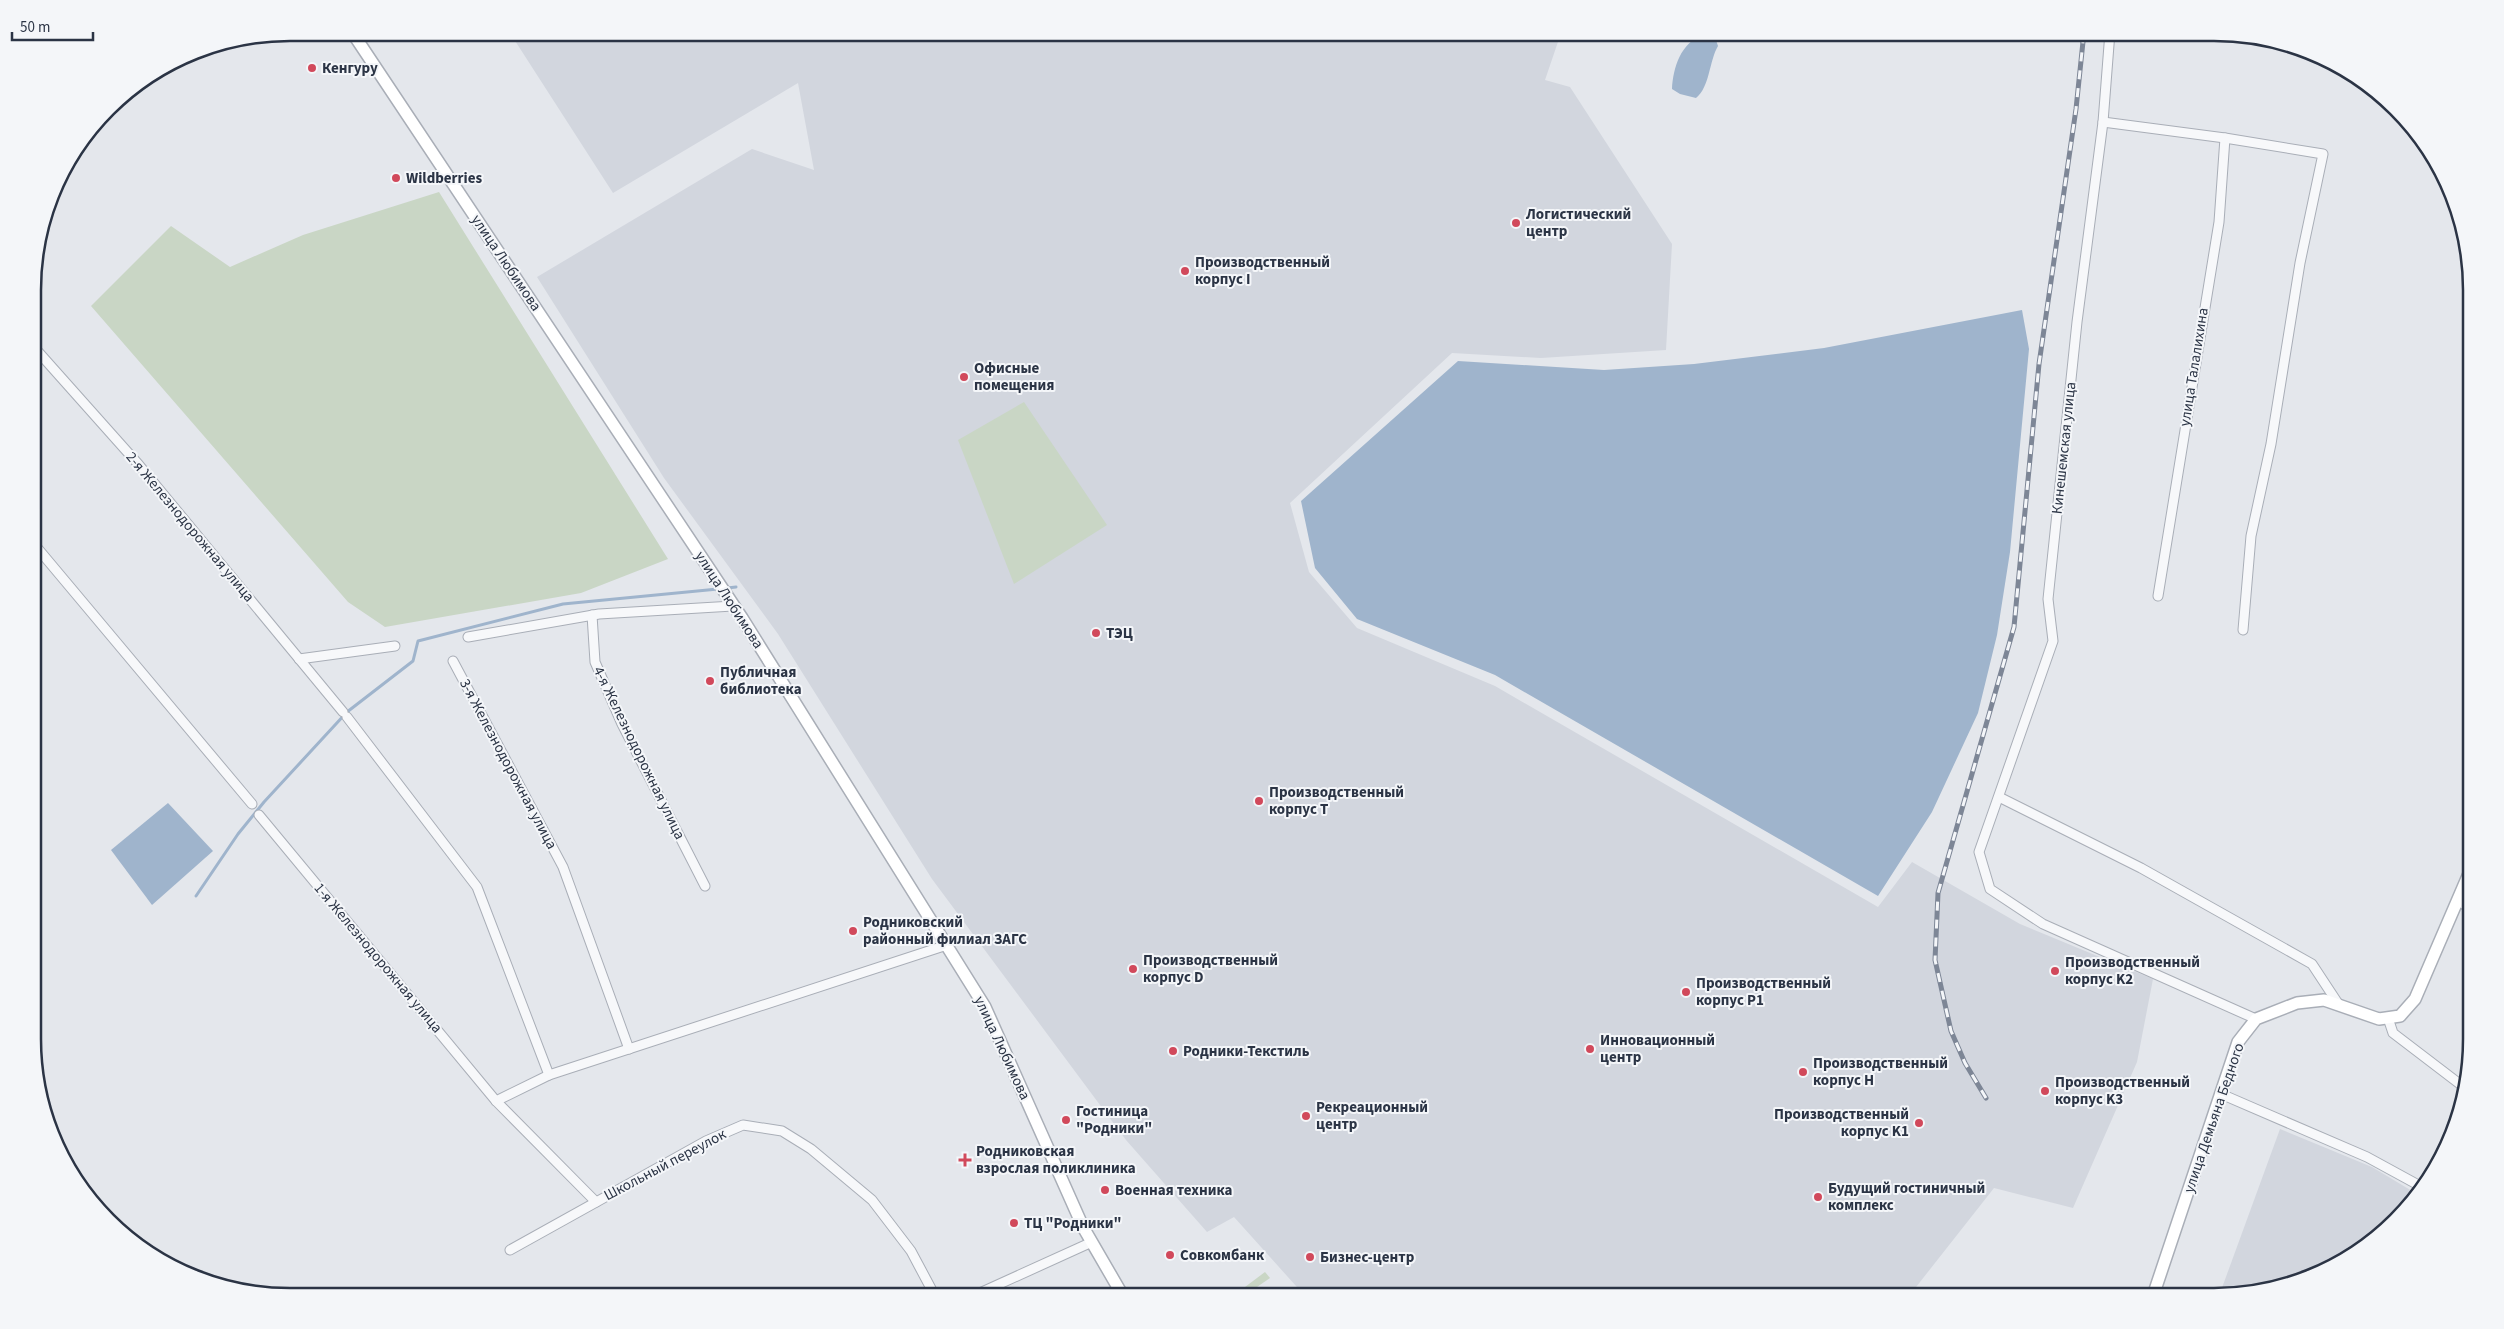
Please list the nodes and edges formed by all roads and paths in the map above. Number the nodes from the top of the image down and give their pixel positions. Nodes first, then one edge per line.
1 (358, 41) edge
2 (2109, 41) edge
3 (2103, 122) junction
4 (2225, 138) junction
5 (41, 355) edge
6 (41, 552) edge
7 (2158, 596) dead end
8 (733, 606) junction
9 (592, 615) junction
10 (2243, 630) dead end
11 (468, 638) dead end
12 (395, 646) dead end
13 (299, 658) junction
14 (453, 660) dead end
15 (1999, 797) junction
16 (252, 804) dead end
17 (259, 815) dead end
18 (705, 886) dead end
19 (2463, 888) edge
20 (2458, 900) junction
21 (2463, 904) edge
22 (947, 945) junction
23 (2339, 1005) junction
24 (2388, 1018) junction
25 (2256, 1019) junction
26 (629, 1048) junction
27 (549, 1075) junction
28 (2459, 1083) edge
29 (2221, 1094) junction
30 (496, 1101) junction
31 (2416, 1184) edge
32 (596, 1202) junction
33 (1092, 1242) junction
34 (510, 1250) dead end
35 (931, 1288) edge
36 (991, 1288) edge
37 (1118, 1288) edge
38 (2156, 1288) edge

1 - 8 main road, улица Любимова
2 - 3 street, Кинешемская улица
3 - 4 street
3 - 15 street, Кинешемская улица
4 - 7 street, улица Талалихина
4 - 10 street
5 - 13 street, 2-я Железнодорожная улица
6 - 16 street
8 - 9 street
8 - 22 main road, улица Любимова
9 - 11 street
9 - 18 street, 4-я Железнодорожная улица
12 - 13 street
13 - 27 street, 2-я Железнодорожная улица
14 - 26 street, 3-я Железнодорожная улица
15 - 23 street
15 - 25 street, Кинешемская улица
17 - 30 street, 1-я Железнодорожная улица
19 - 20 main road
20 - 21 street
20 - 24 main road
22 - 26 street
22 - 33 main road, улица Любимова
23 - 24 main road
23 - 25 main road
24 - 28 street
25 - 29 main road, улица Демьяна Бедного
26 - 27 street
27 - 30 street
29 - 31 street
29 - 38 main road, улица Демьяна Бедного
30 - 32 street, 1-я Железнодорожная улица
32 - 34 street, Школьный переулок
32 - 35 street, Школьный переулок
33 - 36 street
33 - 37 main road, улица Любимова

